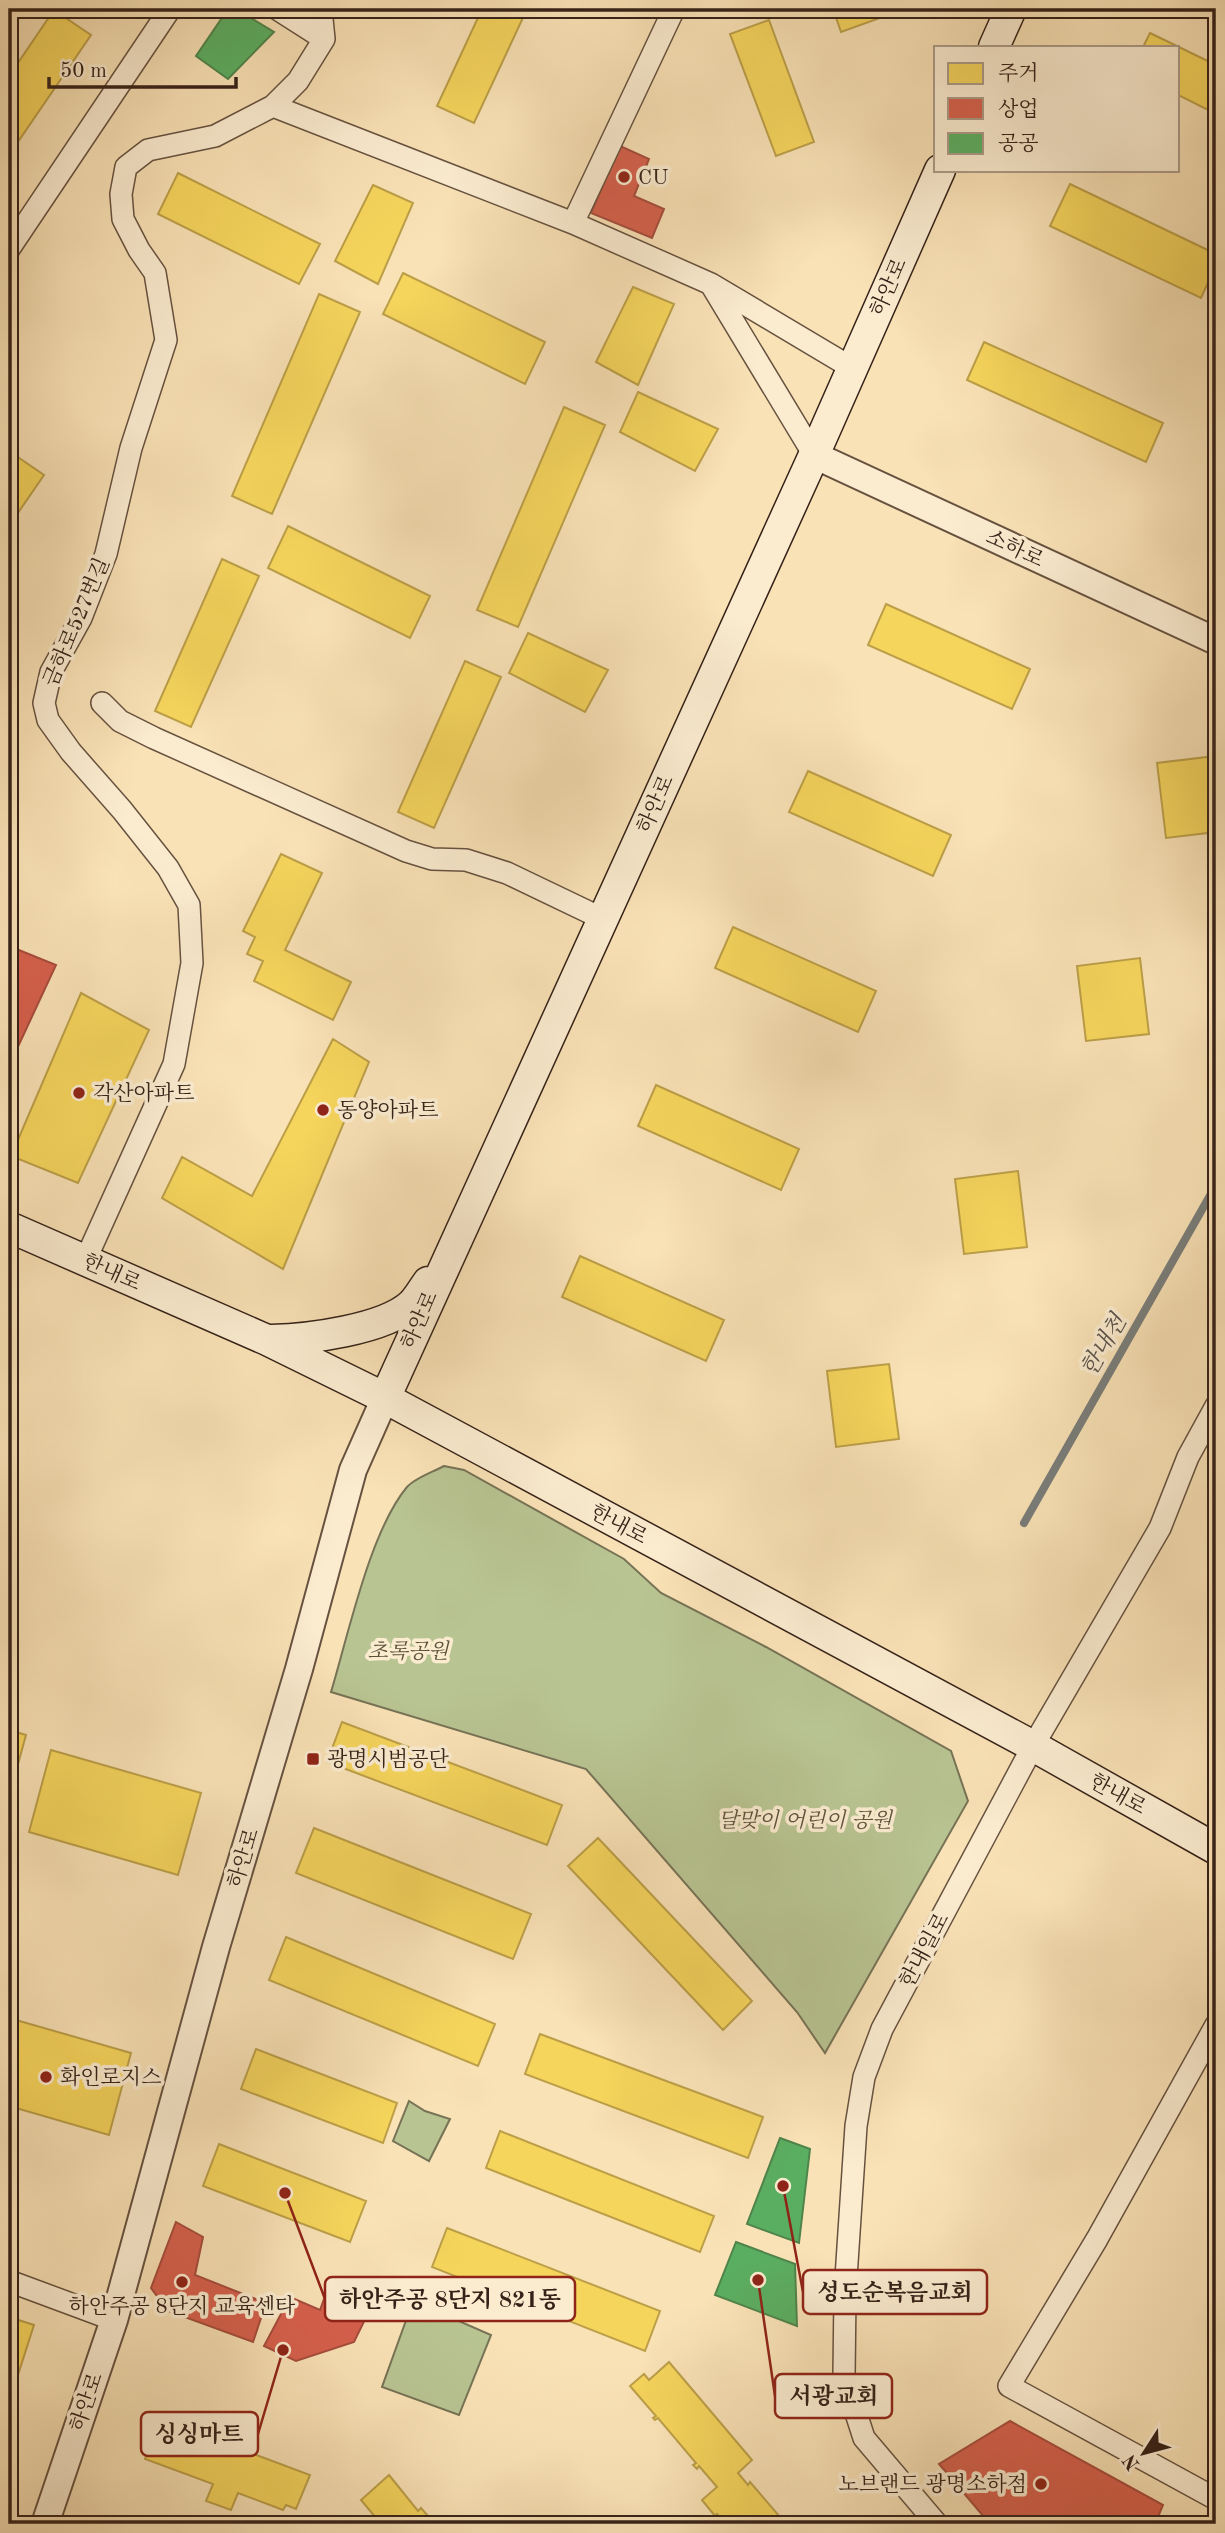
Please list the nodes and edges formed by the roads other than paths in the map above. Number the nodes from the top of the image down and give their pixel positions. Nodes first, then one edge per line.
1 (170, 9) edge
2 (277, 9) edge
3 (321, 9) edge
4 (674, 9) edge
5 (1011, 9) edge
6 (324, 39) junction
7 (994, 46) edge
8 (273, 106) junction
9 (939, 172) edge
10 (573, 223) junction
11 (9, 250) edge
12 (711, 284) junction
13 (852, 368) junction
14 (814, 455) junction
15 (1216, 641) edge
16 (102, 703) dead end
17 (603, 919) junction
18 (9, 1227) edge
19 (449, 1253) junction
20 (85, 1261) junction
21 (267, 1340) junction
22 (385, 1398) junction
23 (1216, 1406) edge
24 (1033, 1746) junction
25 (1216, 1849) edge
26 (1216, 2025) edge
27 (9, 2281) edge
28 (114, 2320) junction
29 (1216, 2500) edge
30 (44, 2524) edge
31 (937, 2524) edge

1 - 11 street
2 - 6 street
3 - 6 street
4 - 10 street
5 - 7 main road
6 - 8 street, 금하로527번길
8 - 10 street
8 - 20 street, 금하로527번길
9 - 13 main road, 하안로
10 - 12 street
12 - 13 street
12 - 14 street
13 - 14 main road, 하안로
14 - 15 street, 소하로
14 - 17 main road, 하안로
16 - 17 street
17 - 19 main road, 하안로
18 - 20 main road, 한내로
19 - 21 main road
19 - 22 main road, 하안로
20 - 21 main road, 한내로
21 - 22 main road, 한내로
22 - 24 main road, 한내로
22 - 28 street, 하안로
23 - 24 street, 한내일로
24 - 25 main road, 한내로
24 - 31 street, 한내일로
26 - 29 street
27 - 28 street
28 - 30 street, 하안로

